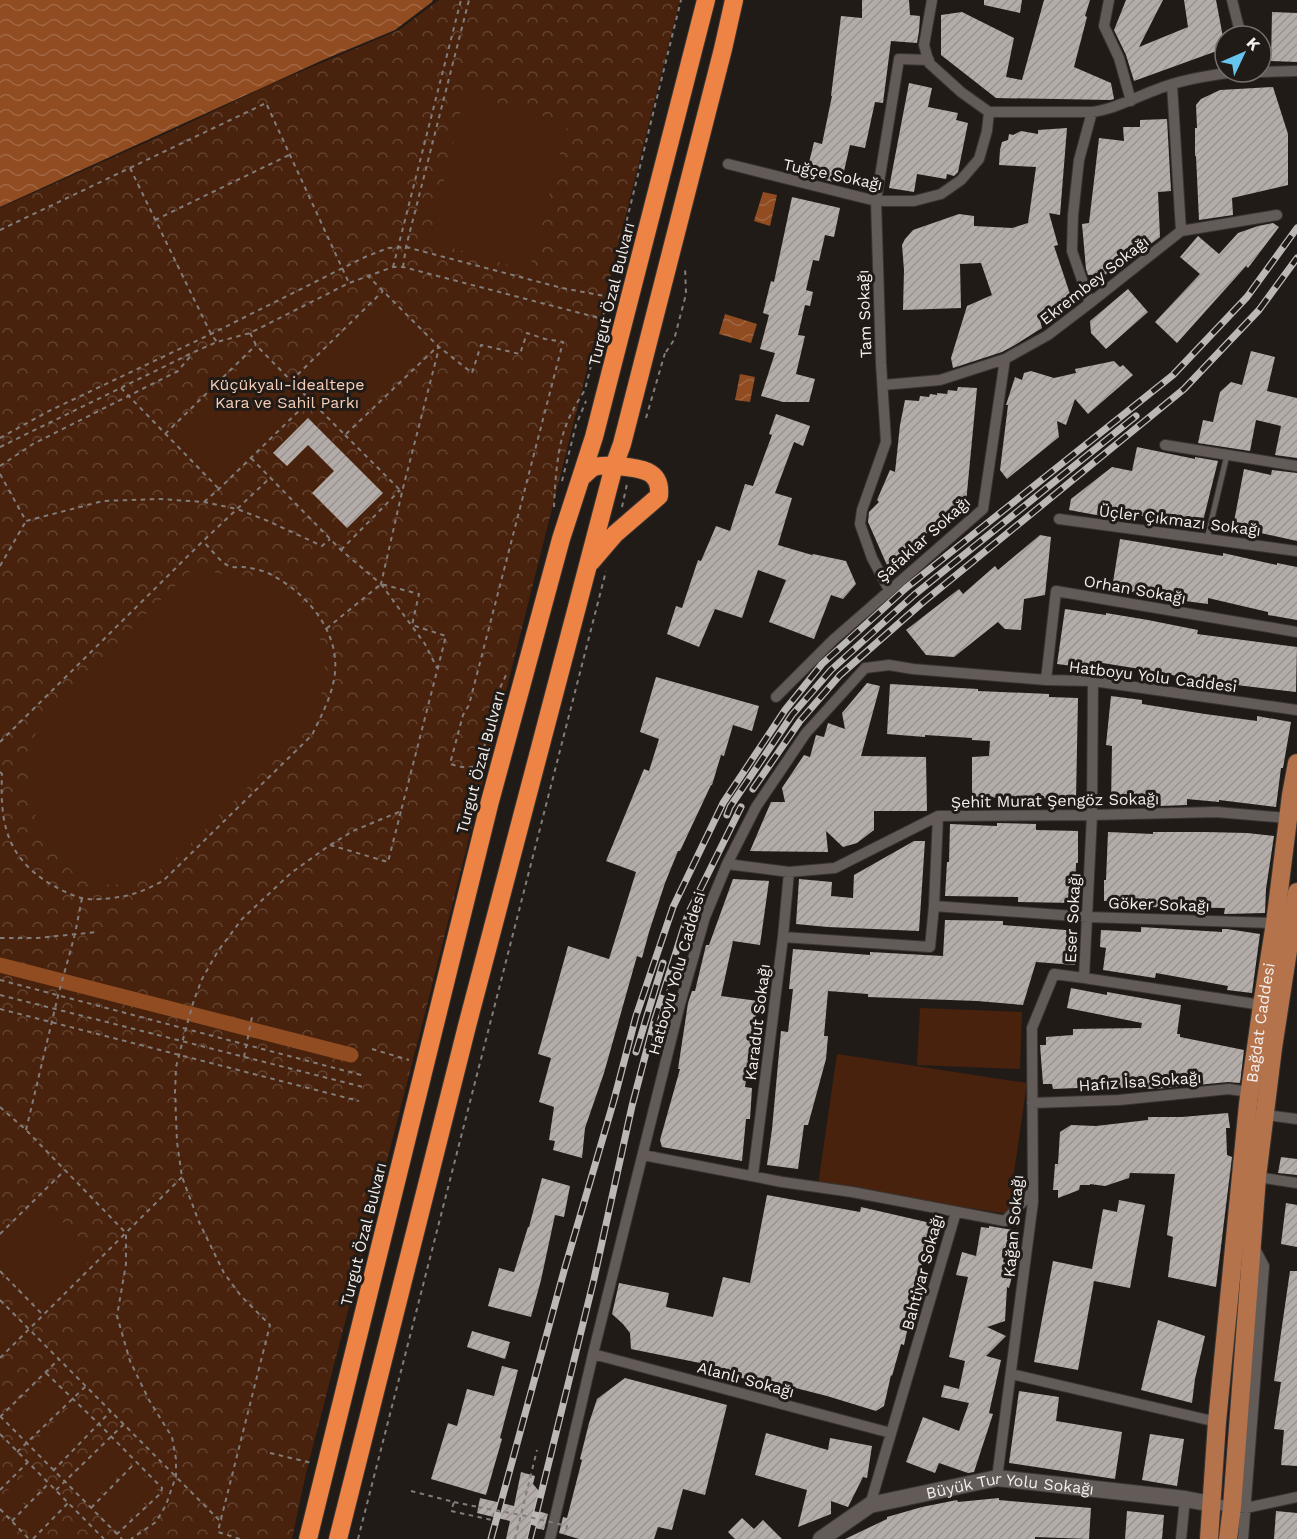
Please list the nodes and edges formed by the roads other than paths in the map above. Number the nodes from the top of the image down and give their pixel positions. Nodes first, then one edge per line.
1 (706, 0) edge
2 (734, 0) edge
3 (932, 0) edge
4 (1109, 0) edge
5 (1232, 0) edge
6 (1238, 24) edge
7 (929, 60) junction
8 (1297, 71) edge
9 (1273, 72) edge
10 (1213, 75) edge
11 (1172, 84) junction
12 (1131, 101) junction
13 (989, 112) junction
14 (1092, 112) junction
15 (728, 164) dead end
16 (876, 201) junction
17 (1277, 215) dead end
18 (1181, 231) junction
19 (1090, 303) junction
20 (1005, 359) junction
21 (883, 385) junction
22 (1166, 445) dead end
23 (1227, 455) junction
24 (614, 466) junction
25 (1297, 466) edge
26 (581, 478) junction
27 (1059, 519) dead end
28 (1207, 539) junction
29 (1297, 550) edge
30 (588, 565) junction
31 (889, 590) junction
32 (1297, 632) edge
33 (1046, 680) junction
34 (1093, 681) junction
35 (776, 697) dead end
36 (1297, 710) edge
37 (1297, 763) edge
38 (1092, 815) junction
39 (938, 816) junction
40 (1293, 819) edge
41 (727, 864) junction
42 (789, 872) junction
43 (1297, 892) edge
44 (934, 906) junction
45 (1088, 917) junction
46 (1275, 923) junction
47 (783, 937) junction
48 (1084, 978) junction
49 (1262, 1005) junction
50 (1249, 1092) junction
51 (1032, 1103) junction
52 (1266, 1115) junction
53 (1297, 1119) edge
54 (643, 1155) junction
55 (753, 1175) junction
56 (1257, 1177) junction
57 (1297, 1183) edge
58 (1033, 1191) junction
59 (956, 1212) junction
60 (1252, 1244) junction
61 (1231, 1283) junction
62 (1249, 1286) junction
63 (593, 1354) junction
64 (1011, 1374) junction
65 (1217, 1422) junction
66 (891, 1433) junction
67 (997, 1478) junction
68 (1297, 1497) edge
69 (1185, 1499) junction
70 (1212, 1504) junction
71 (870, 1505) junction
72 (1239, 1508) junction
73 (308, 1539) edge
74 (338, 1539) edge
75 (550, 1539) edge
76 (821, 1539) edge
77 (1180, 1539) edge
78 (1209, 1539) edge
79 (1228, 1539) edge
80 (1243, 1539) edge

1 - 26 highway, Turgut Özal Bulvarı
2 - 24 highway
3 - 7 street
4 - 12 street
5 - 6 street
7 - 13 street
7 - 16 street, Tam Sokağı
8 - 9 street
10 - 11 street
11 - 12 street
11 - 18 street
12 - 14 street
13 - 14 street
13 - 16 street, Tuğçe Sokağı
14 - 19 street
15 - 16 street, Tuğçe Sokağı
16 - 21 street, Tam Sokağı
17 - 18 street
18 - 19 street, Ekrembey Sokağı
19 - 20 street, Ekrembey Sokağı
20 - 21 street, Ekrembey Sokağı
20 - 31 street, Şafaklar Sokağı
21 - 31 street, Tam Sokağı
22 - 23 street
23 - 25 street
23 - 28 lane
24 - 26 highway
24 - 30 highway
24 - 30 highway
26 - 73 highway, Turgut Özal Bulvarı
27 - 28 street, Üçler Çıkmazı Sokağı
28 - 29 street, Üçler Çıkmazı Sokağı
30 - 74 highway
31 - 35 street, Şafaklar Sokağı
32 - 33 street, Orhan Sokağı
33 - 34 street, Hatboyu Yolu Caddesi
33 - 41 street, Hatboyu Yolu Caddesi
34 - 36 street, Hatboyu Yolu Caddesi
34 - 38 street, Eser Sokağı
37 - 40 main road, Bağdat Caddesi
38 - 39 street, Şehit Murat Şengöz Sokağı
38 - 40 street, Şehit Murat Şengöz Sokağı
38 - 45 street, Eser Sokağı
39 - 42 street, Şehit Murat Şengöz Sokağı
39 - 44 street
40 - 46 main road, Bağdat Caddesi
41 - 42 street, Şehit Murat Şengöz Sokağı
41 - 54 street, Hatboyu Yolu Caddesi
42 - 47 street, Karadut Sokağı
43 - 52 main road, Bağdat Caddesi
44 - 45 street, Göker Sokağı
44 - 47 street
45 - 46 street, Göker Sokağı
45 - 48 street, Eser Sokağı
46 - 49 main road, Bağdat Caddesi
47 - 55 street, Karadut Sokağı
48 - 49 street, Eser Sokağı
48 - 51 street, Kağan Sokağı
49 - 50 main road, Bağdat Caddesi
50 - 51 street, Hafız İsa Sokağı
50 - 61 main road, Bağdat Caddesi
51 - 58 street, Kağan Sokağı
52 - 53 street
52 - 56 main road, Bağdat Caddesi
54 - 55 street, Bahtiyar Sokağı
54 - 63 street, Hatboyu Yolu Caddesi
55 - 59 street, Bahtiyar Sokağı
56 - 57 street
56 - 60 main road, Bağdat Caddesi
58 - 59 street
58 - 64 street, Kağan Sokağı
59 - 66 street, Bahtiyar Sokağı
60 - 62 main road, Bağdat Caddesi
60 - 72 street
61 - 62 street
61 - 65 main road, Bağdat Caddesi
62 - 72 main road, Bağdat Caddesi
63 - 66 street, Alanlı Sokağı
63 - 75 street, Hatboyu Yolu Caddesi
64 - 65 street
64 - 67 street, Kağan Sokağı
65 - 70 main road, Bağdat Caddesi
66 - 71 street, Bahtiyar Sokağı
67 - 69 street, Büyük Tur Yolu Sokağı
67 - 71 street, Büyük Tur Yolu Sokağı
68 - 72 street
69 - 70 street, Büyük Tur Yolu Sokağı
69 - 77 street
70 - 72 street
70 - 78 main road, Bağdat Caddesi
71 - 76 street, Büyük Tur Yolu Sokağı
72 - 79 main road, Bağdat Caddesi
72 - 80 street

